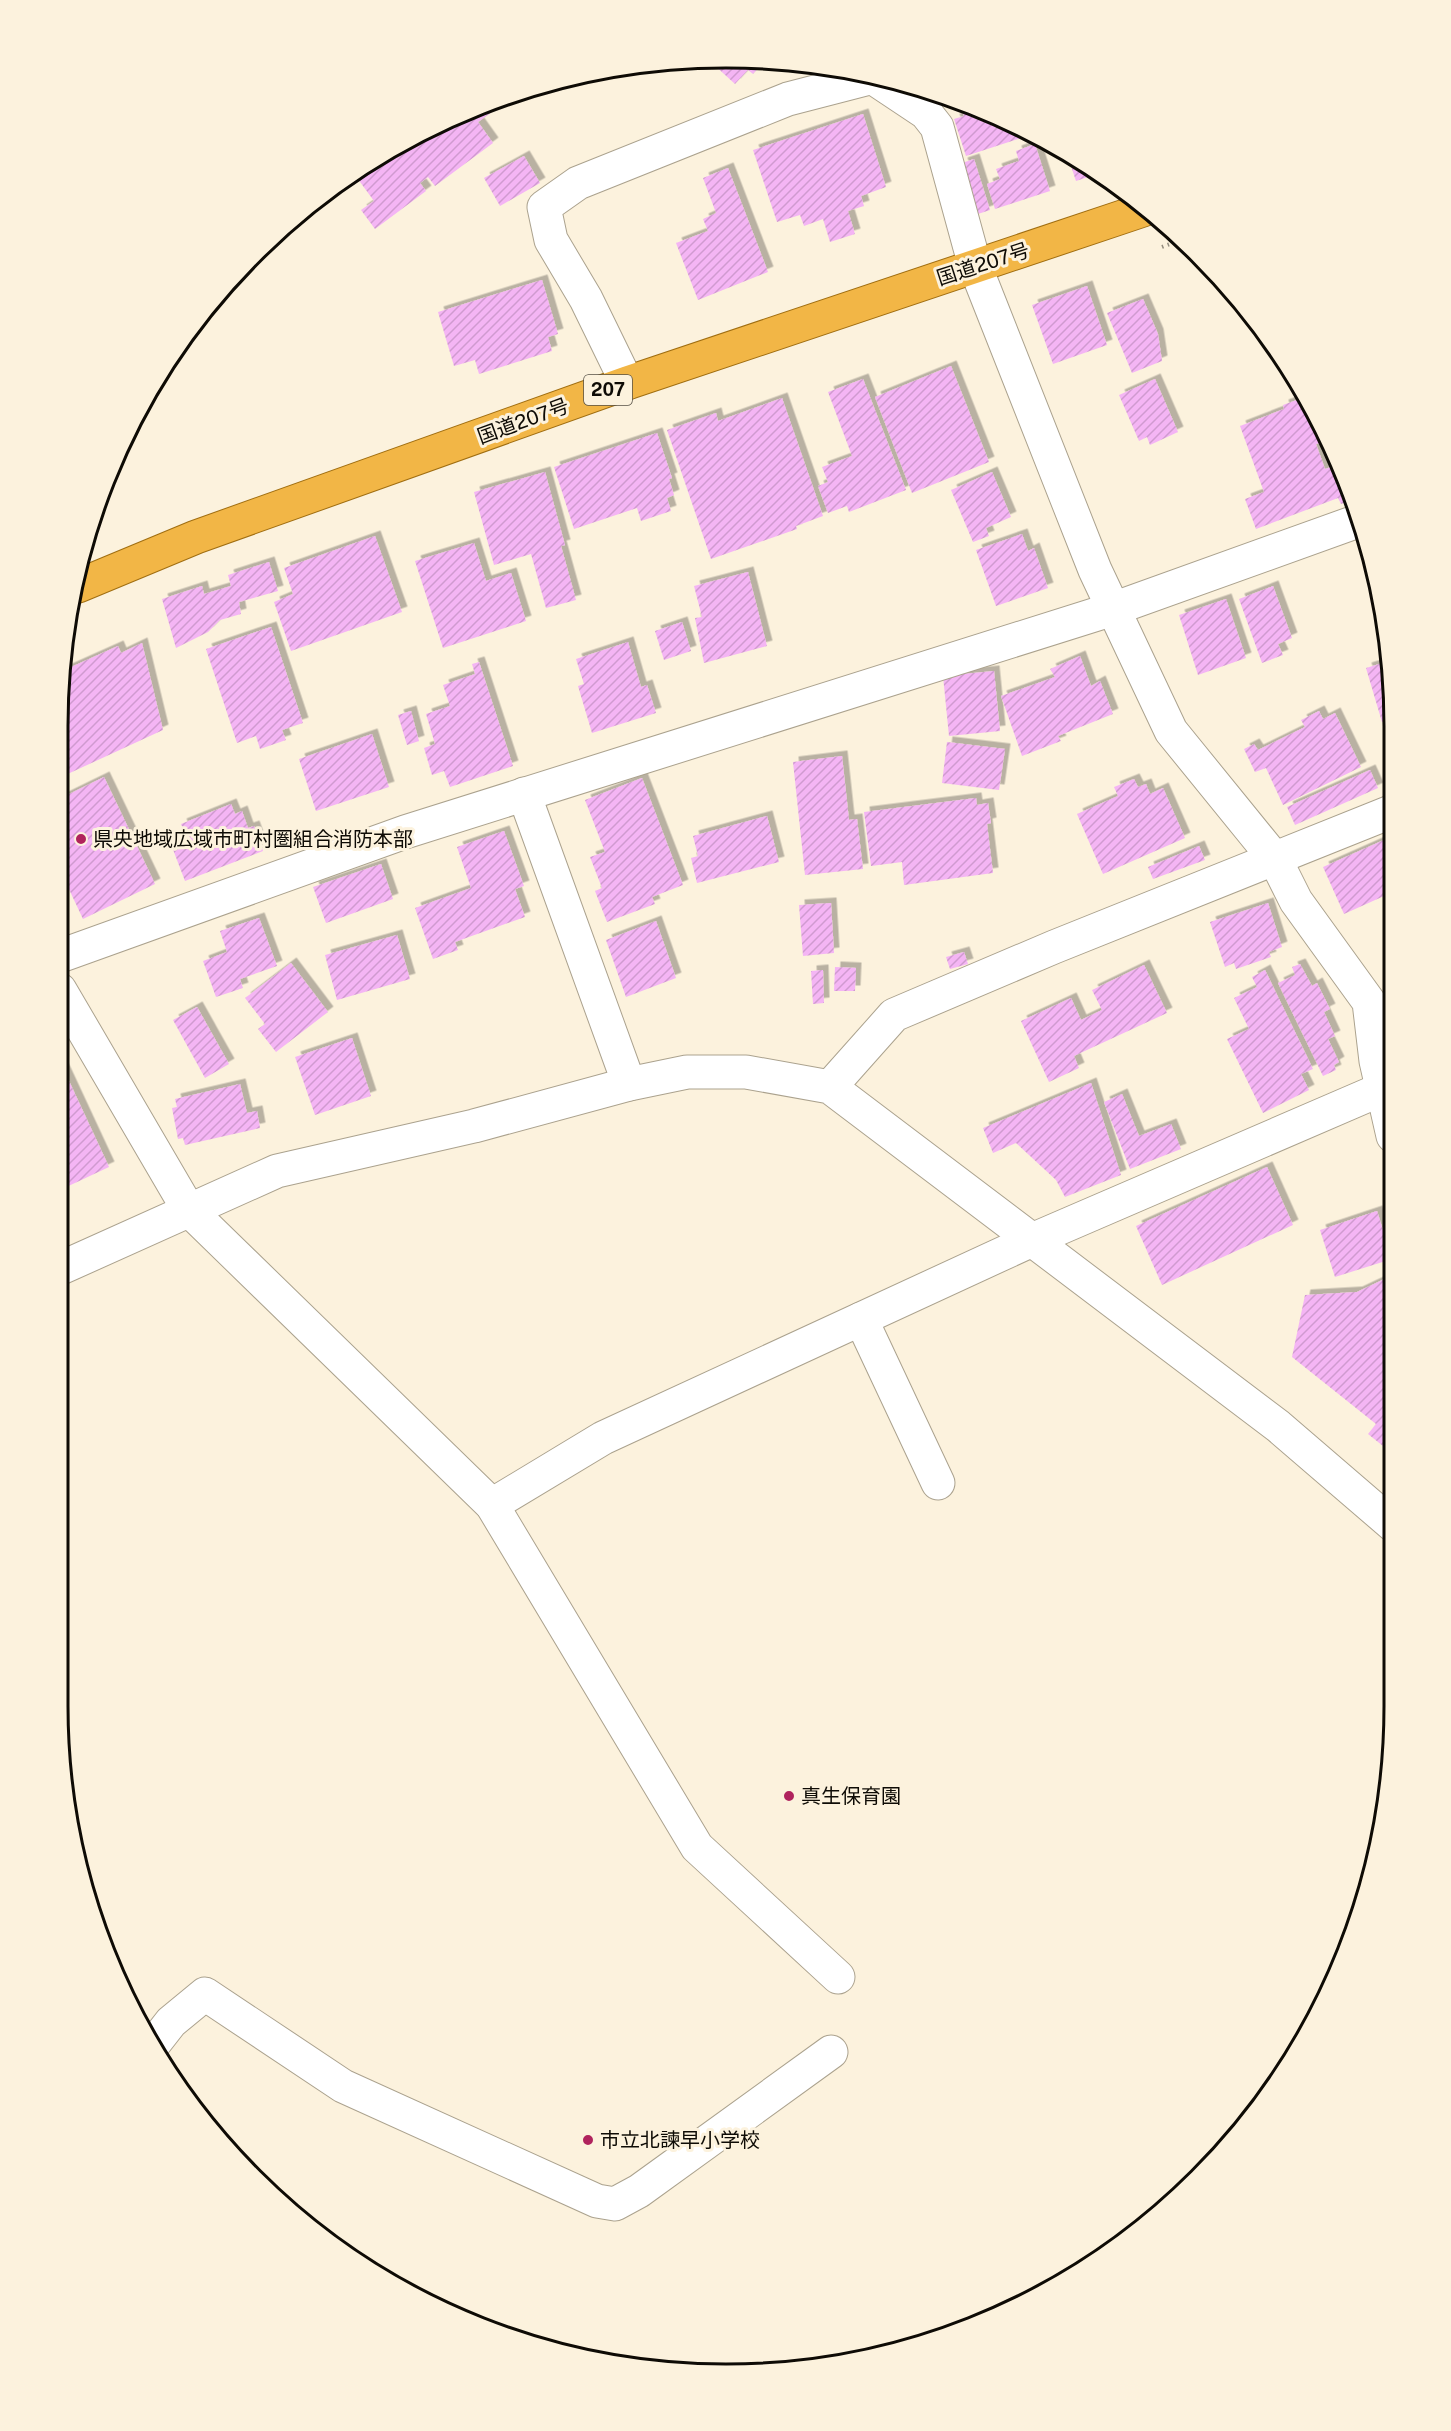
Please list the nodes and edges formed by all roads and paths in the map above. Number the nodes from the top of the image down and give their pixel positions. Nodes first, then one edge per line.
1 (853, 80) edge
2 (889, 88) edge
3 (1137, 212) edge
4 (975, 266) junction
5 (627, 384) junction
6 (1352, 523) edge
7 (83, 584) edge
8 (1113, 609) junction
9 (524, 794) junction
10 (1384, 814) edge
11 (1275, 858) junction
12 (67, 953) edge
13 (67, 1002) edge
14 (629, 1084) junction
15 (830, 1087) junction
16 (1382, 1089) junction
17 (1384, 1098) edge
18 (188, 1209) junction
19 (1032, 1240) junction
20 (67, 1265) edge
21 (861, 1319) junction
22 (938, 1483) dead end
23 (492, 1505) junction
24 (1384, 1517) edge
25 (838, 1977) dead end
26 (158, 2038) edge
27 (831, 2052) dead end

1 - 5 street
2 - 4 street
3 - 4 highway, 国道207号 / 207
4 - 5 highway, 国道207号 / 207
4 - 8 street
5 - 7 highway, 国道207号 / 207
6 - 8 street
8 - 9 street
8 - 11 street
9 - 12 street
9 - 14 street
10 - 11 street
11 - 15 street
11 - 16 street
13 - 18 street
14 - 15 street
14 - 18 street
15 - 19 street
16 - 17 street
16 - 19 street
18 - 20 street
18 - 23 street
19 - 21 street
19 - 24 street
21 - 22 street
21 - 23 street
23 - 25 street
26 - 27 street

